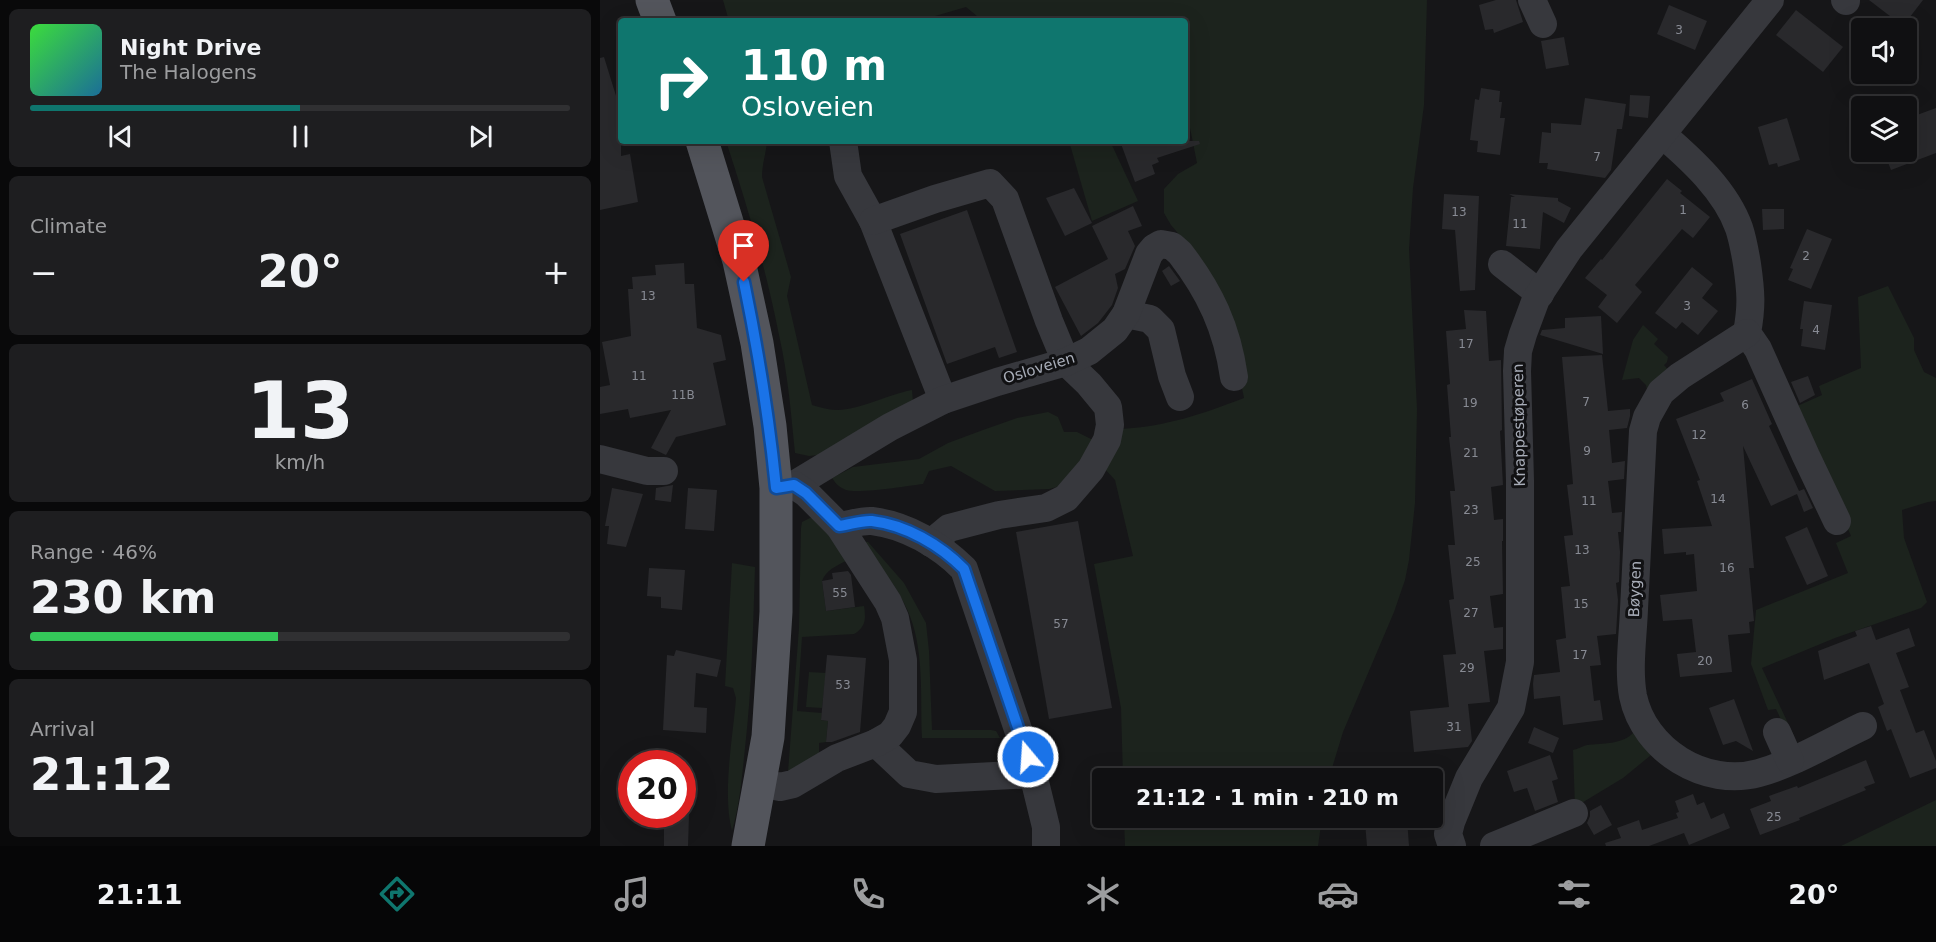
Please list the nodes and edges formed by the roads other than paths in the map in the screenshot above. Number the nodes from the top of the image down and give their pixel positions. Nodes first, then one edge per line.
1 (652, 0) edge
2 (1758, 4) edge
3 (659, 18) edge
4 (1663, 135) junction
5 (703, 144) edge
6 (843, 144) edge
7 (873, 221) junction
8 (1502, 264) dead end
9 (1540, 294) junction
10 (1126, 314) junction
11 (1747, 333) junction
12 (1066, 362) junction
13 (1234, 377) dead end
14 (1180, 397) dead end
15 (943, 400) junction
16 (600, 459) edge
17 (664, 471) dead end
18 (785, 487) junction
19 (1837, 521) dead end
20 (839, 526) junction
21 (931, 543) junction
22 (1863, 726) dead end
23 (1777, 732) dead end
24 (876, 743) junction
25 (1790, 761) junction
26 (1033, 774) junction
27 (760, 783) junction
28 (1574, 813) dead end
29 (747, 846) edge
30 (1046, 846) edge
31 (1452, 846) edge
32 (1494, 846) edge

1 - 3 main road
2 - 4 street, Knappestøperen
4 - 9 street, Knappestøperen
4 - 11 street
5 - 18 main road
6 - 7 street
7 - 12 street
7 - 15 street
8 - 9 street
9 - 31 street, Knappestøperen
10 - 12 street, Osloveien
10 - 13 street, Osloveien
10 - 14 street
11 - 19 street
11 - 25 street, Bøygen
12 - 15 street, Osloveien
12 - 21 street
15 - 18 street, Osloveien
16 - 17 street
18 - 20 street
18 - 27 main road
20 - 21 street
20 - 24 street
21 - 26 street
22 - 25 street, Bøygen
23 - 25 street
24 - 26 street
24 - 27 street
26 - 30 street
27 - 29 main road
28 - 32 street

